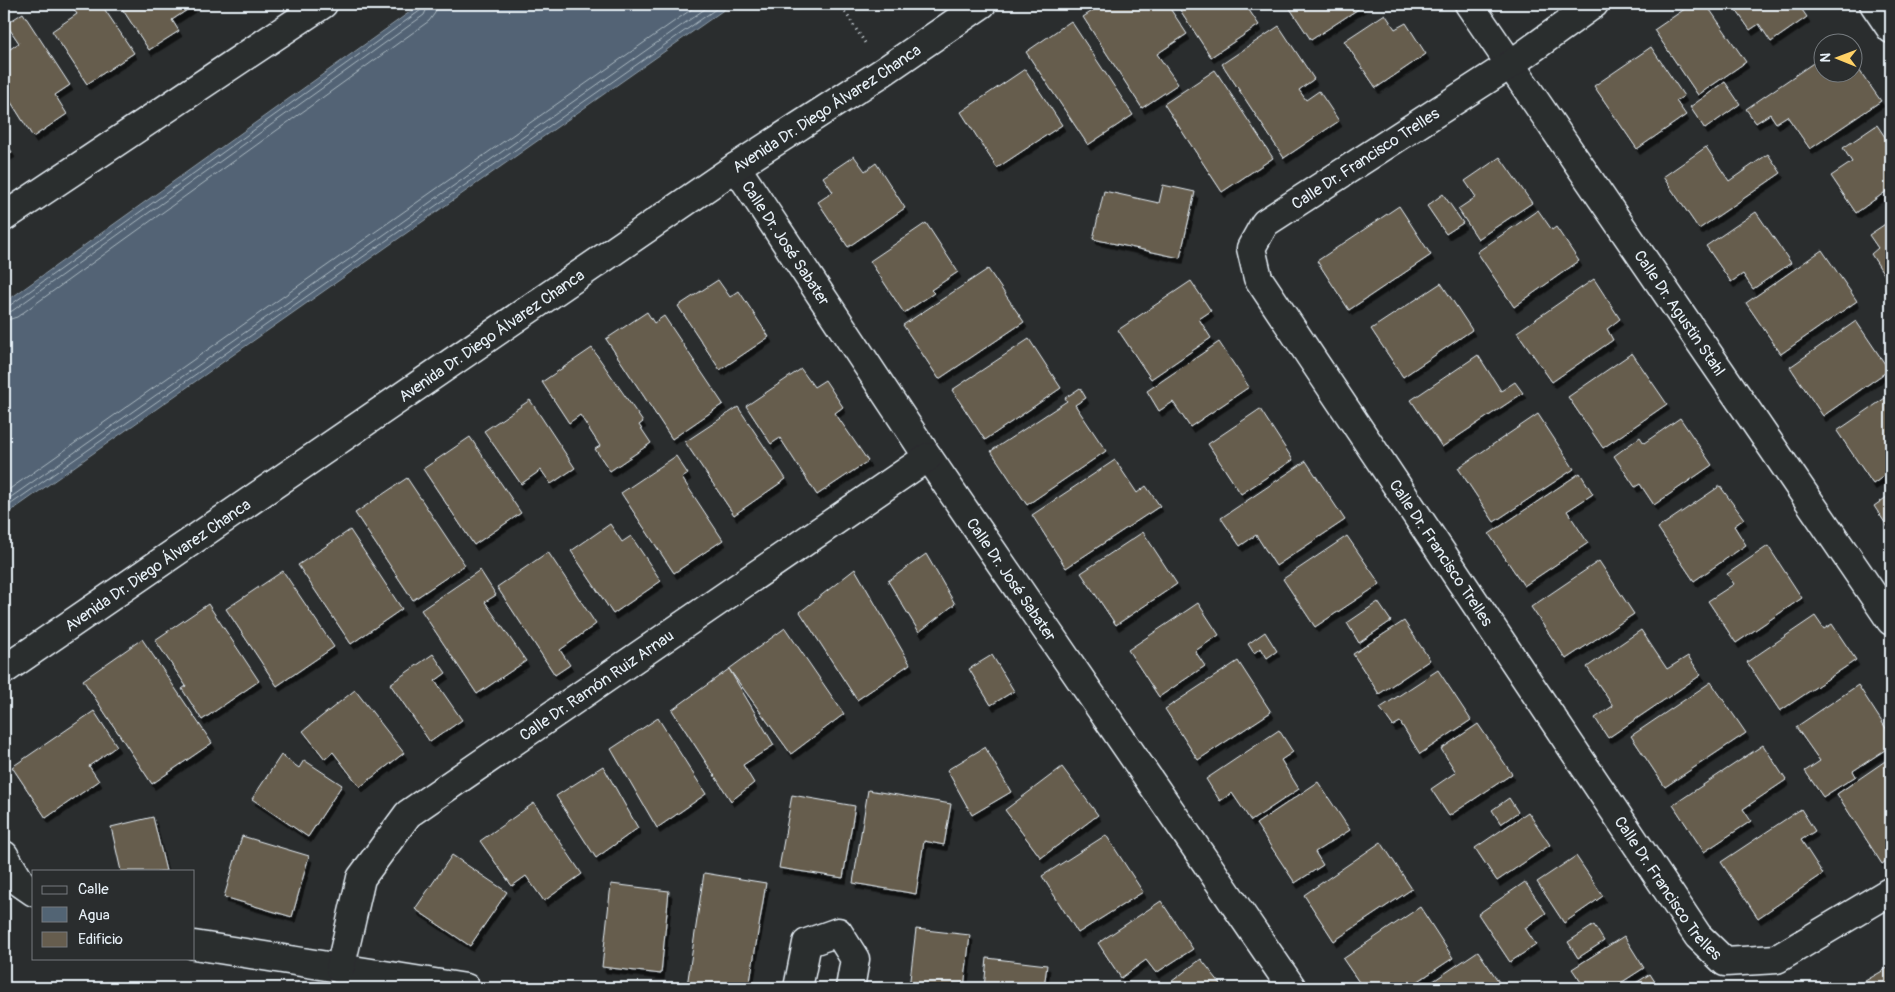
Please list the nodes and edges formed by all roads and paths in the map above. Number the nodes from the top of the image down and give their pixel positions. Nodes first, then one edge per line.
1 (323, 4) edge
2 (840, 4) edge
3 (982, 4) edge
4 (1470, 4) edge
5 (1594, 4) edge
6 (1874, 4) edge
7 (1891, 29) edge
8 (1511, 64) junction
9 (883, 72) junction
10 (736, 167) junction
11 (4, 218) edge
12 (928, 457) junction
13 (1891, 621) edge
14 (4, 670) edge
15 (4, 855) edge
16 (32, 890) edge
17 (1891, 891) edge
18 (195, 945) edge
19 (340, 969) junction
20 (466, 988) edge
21 (798, 988) edge
22 (850, 988) edge
23 (1292, 988) edge

1 - 11 street
2 - 9 path
3 - 9 street, Avenida Dr. Diego Álvarez Chanca
4 - 8 street, Calle Dr. Agustin Stahl
5 - 8 street, Calle Dr. Francisco Trelles
6 - 7 street
8 - 13 street, Calle Dr. Agustin Stahl
8 - 17 street, Calle Dr. Francisco Trelles
9 - 10 street, Avenida Dr. Diego Álvarez Chanca
10 - 12 street, Calle Dr. José Sabater
10 - 14 street, Avenida Dr. Diego Álvarez Chanca
12 - 19 street, Calle Dr. Ramón Ruiz Arnau
12 - 23 street, Calle Dr. José Sabater
15 - 16 street
18 - 19 street
19 - 20 street
21 - 22 street

